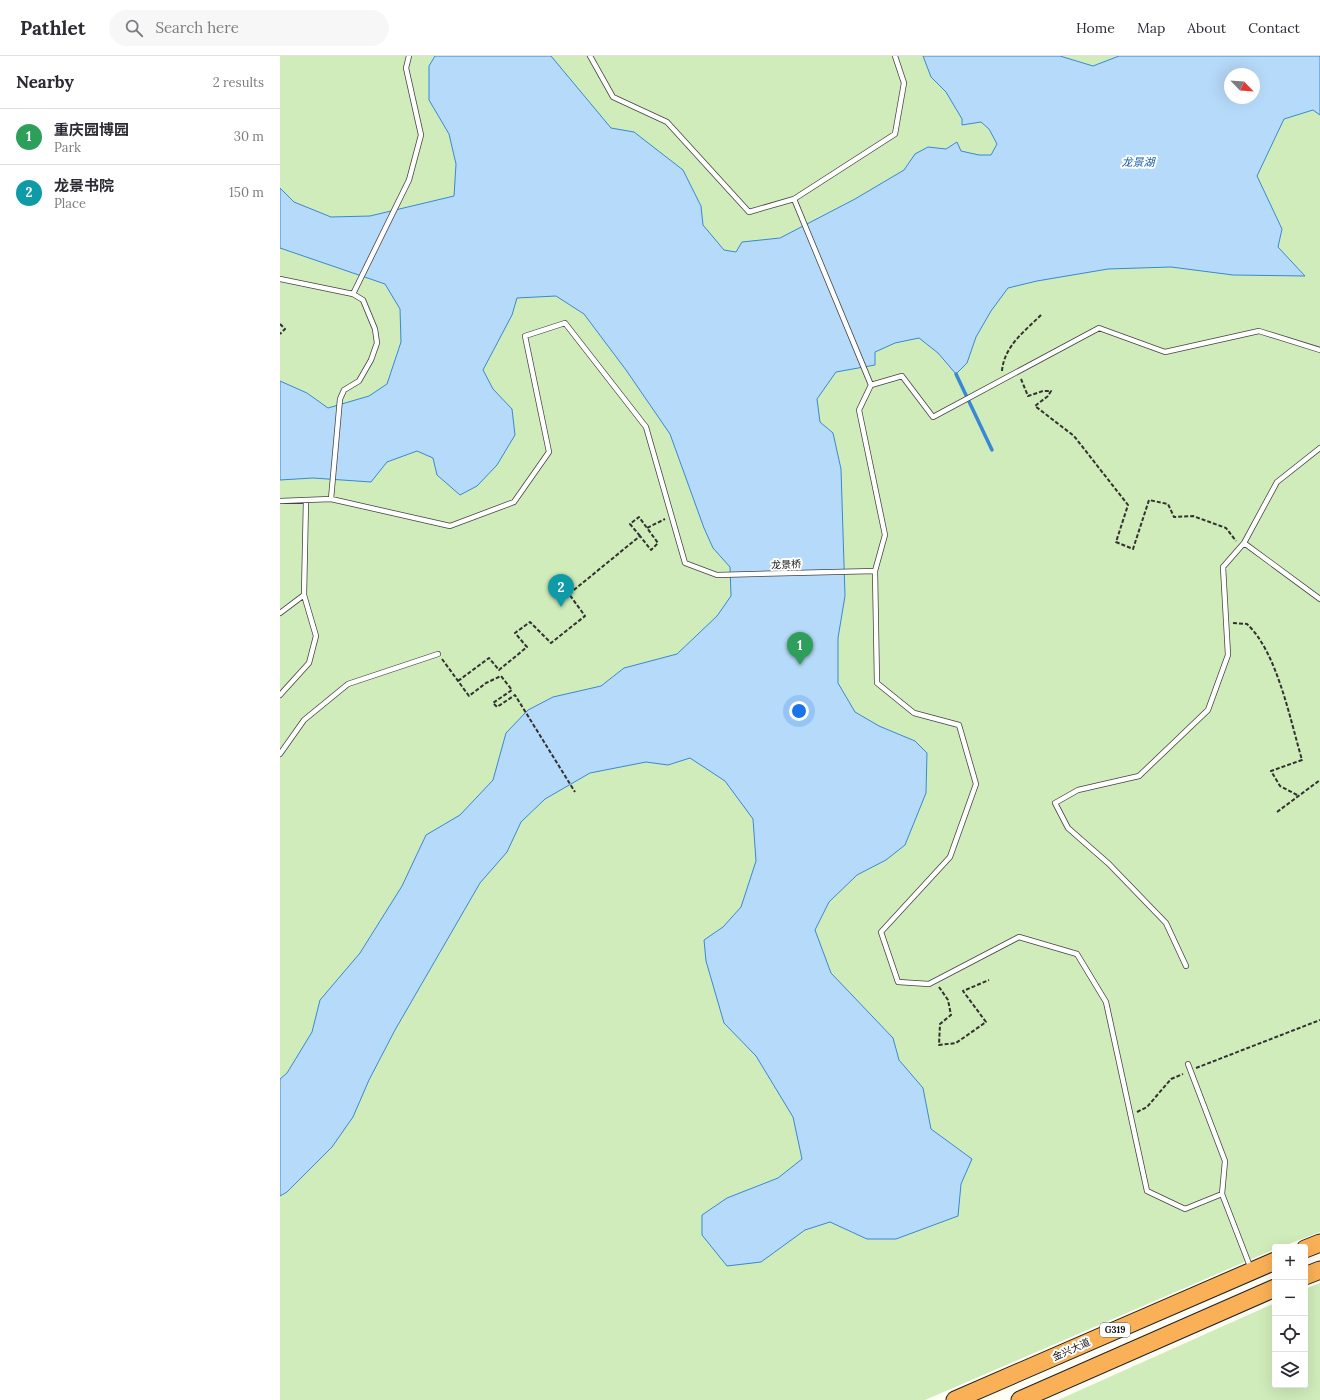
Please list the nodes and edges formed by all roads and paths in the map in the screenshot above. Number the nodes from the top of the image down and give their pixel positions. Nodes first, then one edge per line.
1 (409, 56) edge
2 (590, 56) edge
3 (894, 56) edge
4 (794, 199) junction
5 (280, 279) edge
6 (353, 294) junction
7 (1042, 314) dead end
8 (280, 324) edge
9 (280, 334) edge
10 (1320, 350) edge
11 (1018, 372) junction
12 (1002, 380) junction
13 (871, 385) junction
14 (1320, 448) edge
15 (306, 500) junction
16 (331, 500) junction
17 (280, 501) edge
18 (672, 516) junction
19 (647, 528) junction
20 (640, 536) junction
21 (1244, 543) junction
22 (1240, 547) junction
23 (875, 571) junction
24 (304, 595) junction
25 (1320, 599) edge
26 (280, 613) edge
27 (1226, 623) junction
28 (438, 654) joint
29 (458, 681) junction
30 (280, 695) edge
31 (280, 754) edge
32 (1320, 780) edge
33 (575, 792) dead end
34 (1299, 796) junction
35 (1277, 812) dead end
36 (1186, 966) dead end
37 (935, 980) junction
38 (989, 980) dead end
39 (1320, 1020) edge
40 (1188, 1064) dead end
41 (1190, 1070) junction
42 (1130, 1115) junction
43 (1222, 1194) junction
44 (1320, 1243) edge
45 (1308, 1248) edge
46 (1272, 1262) edge
47 (1320, 1270) edge
48 (1252, 1271) junction
49 (1308, 1275) edge
50 (1272, 1289) edge
51 (955, 1400) edge
52 (1020, 1400) edge

1 - 6 lane
2 - 4 lane
3 - 4 lane
4 - 13 lane
5 - 6 lane
6 - 16 lane
7 - 12 path
8 - 9 path
10 - 11 lane
11 - 12 lane
11 - 22 path
12 - 13 lane
13 - 23 lane
14 - 21 lane
15 - 16 lane
15 - 17 lane
15 - 24 lane
16 - 18 lane
18 - 19 path
18 - 23 lane, 龙景桥
19 - 20 path
19 - 20 path
20 - 29 path
21 - 22 lane
21 - 25 lane
22 - 27 lane
23 - 37 lane
24 - 26 lane
24 - 30 lane
27 - 34 path
27 - 36 lane
28 - 29 path
28 - 31 lane
29 - 33 path
32 - 34 path
34 - 35 path
37 - 38 path
37 - 42 lane
39 - 41 path
40 - 41 lane
41 - 42 path
41 - 43 lane
42 - 43 lane
43 - 48 lane
44 - 45 highway
46 - 48 highway, 金兴大道 / G319
47 - 49 highway
48 - 51 highway, 金兴大道 / G319
50 - 52 highway, G319

